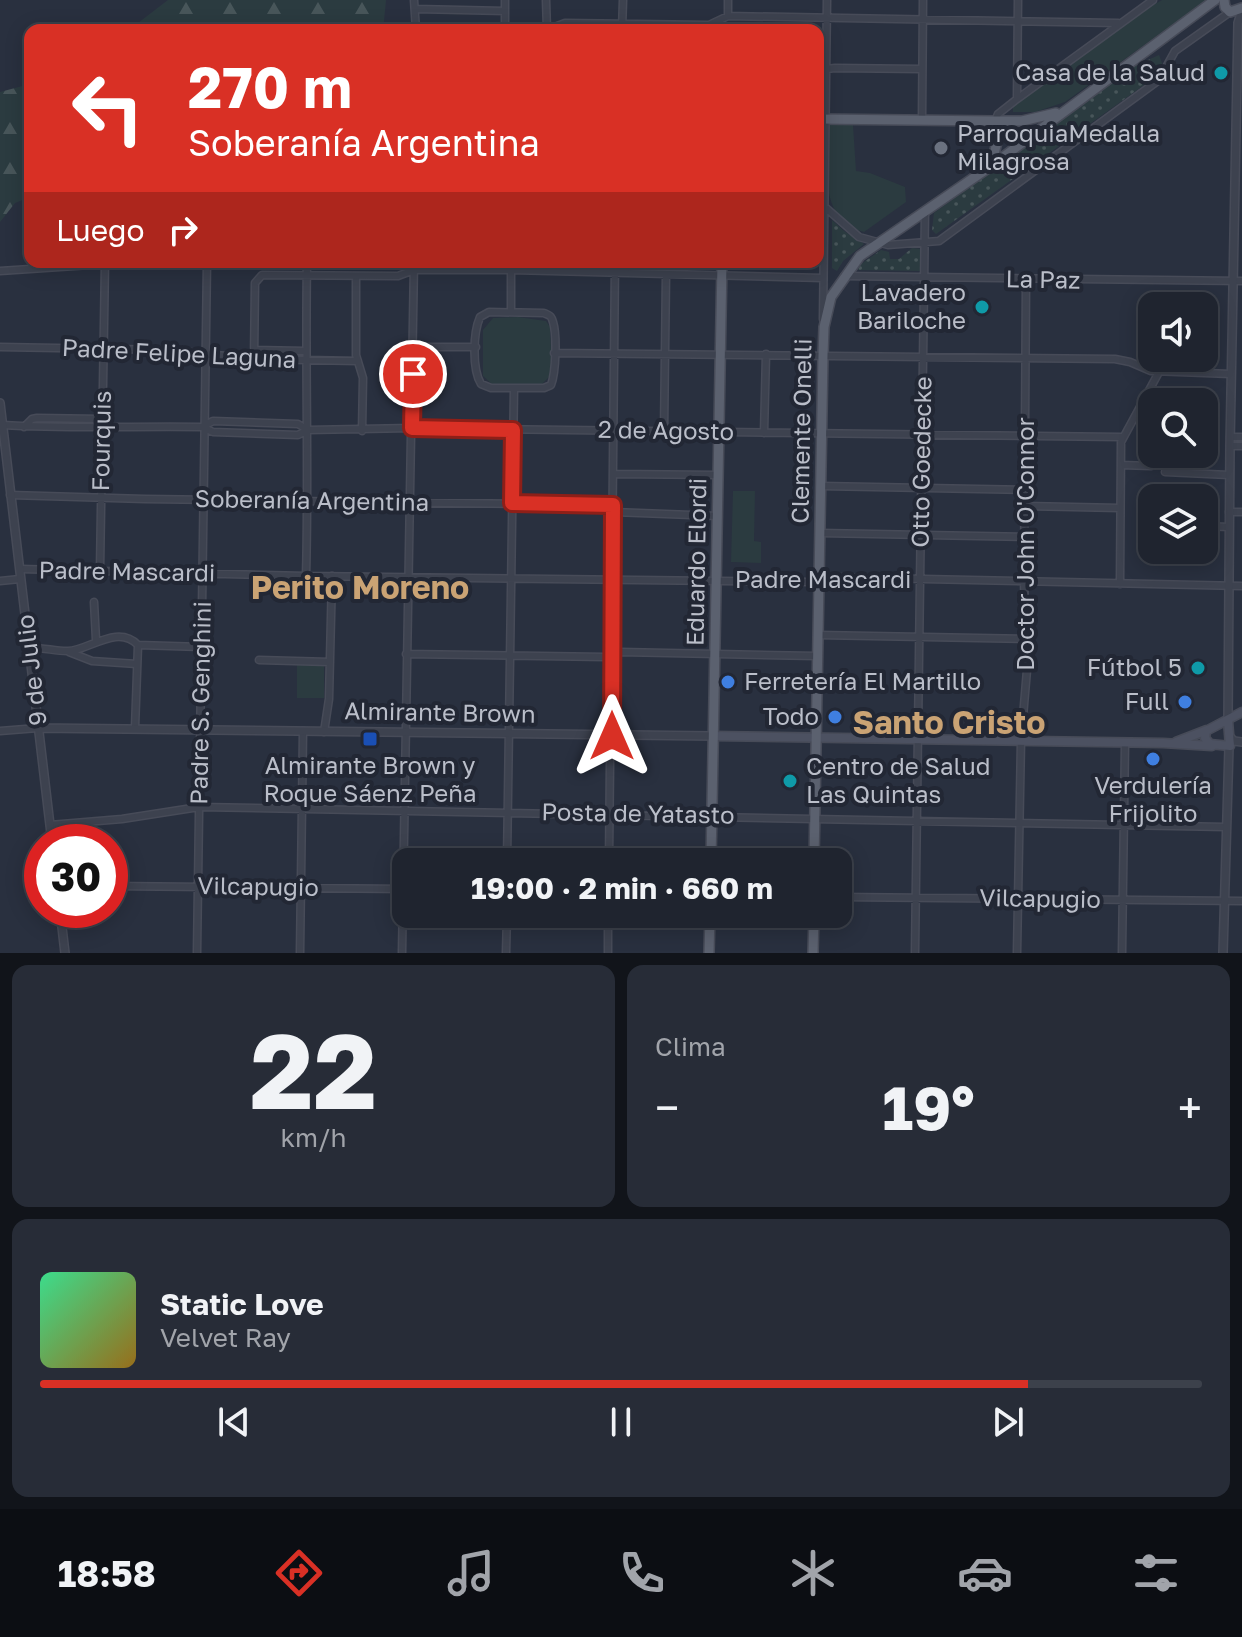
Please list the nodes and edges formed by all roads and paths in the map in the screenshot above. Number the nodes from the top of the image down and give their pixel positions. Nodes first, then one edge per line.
1 (417, 0) edge
2 (505, 0) edge
3 (546, 0) edge
4 (623, 0) edge
5 (728, 0) edge
6 (827, 0) edge
7 (923, 0) edge
8 (1018, 0) edge
9 (1153, 0) edge
10 (1215, 0) edge
11 (1232, 8) edge
12 (418, 9) junction
13 (1204, 9) junction
14 (505, 11) junction
15 (728, 16) junction
16 (826, 17) junction
17 (923, 19) junction
18 (1018, 21) junction
19 (1118, 23) junction
20 (417, 24) edge
21 (505, 24) edge
22 (547, 24) edge
23 (562, 24) edge
24 (584, 24) edge
25 (622, 24) edge
26 (714, 24) edge
27 (824, 43) edge
28 (824, 69) edge
29 (922, 69) junction
30 (1240, 71) edge
31 (1017, 99) junction
32 (1063, 111) junction
33 (824, 119) edge
34 (922, 121) junction
35 (995, 121) junction
36 (991, 166) junction
37 (824, 206) edge
38 (925, 212) junction
39 (877, 243) junction
40 (924, 244) junction
41 (39, 268) edge
42 (105, 268) edge
43 (207, 268) edge
44 (307, 268) edge
45 (411, 268) edge
46 (414, 268) edge
47 (511, 268) edge
48 (540, 268) edge
49 (614, 268) edge
50 (722, 268) edge
51 (823, 268) edge
52 (0, 271) edge
53 (614, 273) junction
54 (666, 274) junction
55 (307, 275) junction
56 (721, 275) junction
57 (356, 276) junction
58 (844, 276) junction
59 (823, 278) junction
60 (925, 278) junction
61 (1026, 280) junction
62 (1238, 281) edge
63 (511, 312) junction
64 (824, 327) junction
65 (0, 347) edge
66 (413, 347) junction
67 (476, 347) junction
68 (104, 348) junction
69 (254, 350) junction
70 (306, 351) junction
71 (615, 352) junction
72 (204, 353) junction
73 (554, 353) junction
74 (665, 353) junction
75 (720, 354) junction
76 (766, 354) junction
77 (823, 355) junction
78 (924, 355) junction
79 (1026, 358) junction
80 (254, 359) junction
81 (306, 360) junction
82 (358, 361) junction
83 (1138, 366) edge
84 (1242, 367) edge
85 (1218, 370) edge
86 (1231, 370) junction
87 (1159, 372) edge
88 (514, 388) junction
89 (0, 403) edge
90 (102, 423) junction
91 (3, 425) junction
92 (202, 427) junction
93 (412, 428) junction
94 (308, 430) junction
95 (513, 430) junction
96 (362, 431) junction
97 (614, 431) junction
98 (664, 432) junction
99 (719, 432) junction
100 (764, 433) junction
101 (822, 433) junction
102 (922, 434) junction
103 (1025, 435) junction
104 (1122, 437) junction
105 (1242, 437) edge
106 (1230, 441) junction
107 (1242, 446) edge
108 (1121, 465) junction
109 (1138, 466) edge
110 (1165, 472) dead end
111 (614, 474) junction
112 (719, 475) junction
113 (1229, 475) junction
114 (821, 486) junction
115 (922, 488) junction
116 (1025, 490) junction
117 (10, 495) junction
118 (101, 498) junction
119 (204, 499) junction
120 (308, 501) junction
121 (411, 502) junction
122 (512, 503) junction
123 (1025, 506) junction
124 (613, 508) junction
125 (1120, 508) junction
126 (1229, 512) junction
127 (1242, 512) edge
128 (718, 516) junction
129 (1218, 527) edge
130 (1229, 527) junction
131 (820, 533) junction
132 (921, 536) junction
133 (1025, 537) junction
134 (20, 569) junction
135 (100, 570) junction
136 (204, 574) junction
137 (306, 576) junction
138 (332, 576) junction
139 (407, 577) junction
140 (511, 578) junction
141 (20, 579) junction
142 (611, 579) junction
143 (819, 579) junction
144 (919, 579) junction
145 (717, 580) junction
146 (0, 581) edge
147 (1024, 582) junction
148 (1120, 584) junction
149 (1228, 586) junction
150 (1242, 586) edge
151 (94, 602) dead end
152 (818, 635) junction
153 (919, 637) junction
154 (1025, 639) junction
155 (96, 640) junction
156 (138, 645) junction
157 (202, 647) junction
158 (29, 648) junction
159 (69, 652) junction
160 (406, 654) junction
161 (716, 654) junction
162 (611, 655) junction
163 (817, 656) junction
164 (510, 657) junction
165 (259, 660) dead end
166 (330, 662) junction
167 (137, 664) junction
168 (1227, 699) junction
169 (1242, 714) edge
170 (1228, 722) junction
171 (1217, 724) junction
172 (38, 728) junction
173 (135, 728) junction
174 (200, 730) junction
175 (1207, 730) junction
176 (0, 731) edge
177 (303, 731) junction
178 (324, 732) junction
179 (404, 733) junction
180 (508, 735) junction
181 (612, 736) junction
182 (713, 736) junction
183 (816, 739) junction
184 (919, 739) junction
185 (1021, 740) junction
186 (1167, 743) junction
187 (1230, 743) junction
188 (1125, 744) junction
189 (1242, 744) edge
190 (1215, 746) junction
191 (1227, 765) junction
192 (199, 807) junction
193 (302, 809) junction
194 (403, 811) junction
195 (508, 812) junction
196 (610, 813) junction
197 (712, 815) junction
198 (815, 818) junction
199 (919, 823) junction
200 (50, 824) edge
201 (62, 824) edge
202 (1020, 824) junction
203 (1124, 826) junction
204 (1226, 827) junction
205 (403, 848) edge
206 (507, 848) edge
207 (609, 848) edge
208 (711, 848) edge
209 (814, 848) edge
210 (128, 886) edge
211 (198, 886) junction
212 (301, 888) junction
213 (392, 889) edge
214 (852, 897) edge
215 (916, 898) junction
216 (1017, 899) junction
217 (1224, 900) junction
218 (1123, 901) junction
219 (1242, 901) edge
220 (62, 928) edge
221 (403, 928) edge
222 (507, 928) edge
223 (608, 928) edge
224 (710, 928) edge
225 (814, 928) edge
226 (65, 953) edge
227 (197, 953) edge
228 (300, 953) edge
229 (402, 953) edge
230 (506, 953) edge
231 (608, 953) edge
232 (709, 953) edge
233 (813, 953) edge
234 (915, 953) edge
235 (1017, 953) edge
236 (1122, 953) edge
237 (1223, 953) edge

1 - 12 street
2 - 14 street
3 - 22 street
4 - 25 street
5 - 15 street
6 - 16 street, Clemente Onelli
7 - 17 street
8 - 18 street
9 - 19 street
10 - 13 main road
11 - 13 main road
11 - 30 street
11 - 40 street
12 - 14 street
12 - 20 street
13 - 32 main road
14 - 21 street
15 - 16 street
15 - 26 street
16 - 17 street
16 - 27 street, Clemente Onelli
17 - 18 street
17 - 29 street
18 - 19 street
18 - 31 street
19 - 31 street
23 - 24 street
28 - 29 street
29 - 34 street
30 - 62 street
31 - 35 street
32 - 35 main road
32 - 36 main road
33 - 34 main road
34 - 35 main road
35 - 36 main road
36 - 38 main road
37 - 39 street
38 - 39 main road
38 - 40 street, Otto Goedecke
39 - 40 street
39 - 58 main road
40 - 60 street, Otto Goedecke
41 - 52 street
42 - 68 street, Fourquis
43 - 72 street, Padre S. Genghini
44 - 55 street
45 - 57 street
46 - 66 street
47 - 63 street
48 - 53 street
49 - 53 street
50 - 56 main road, Eduardo Elordi
51 - 59 street, Clemente Onelli
53 - 54 street
53 - 71 street
54 - 56 street
54 - 74 street
55 - 57 street
55 - 69 street
55 - 70 street
56 - 59 street
56 - 75 main road, Eduardo Elordi
57 - 82 street
58 - 60 street, La Paz
58 - 64 main road
59 - 64 street, Clemente Onelli
60 - 61 street, La Paz
60 - 78 street, Otto Goedecke
61 - 62 street, La Paz
61 - 79 street, Doctor John O'Connor
62 - 86 street
63 - 67 street
63 - 73 street
64 - 77 main road, Clemente Onelli
65 - 68 street, Padre Felipe Laguna
66 - 67 street
66 - 93 street
67 - 88 street
68 - 72 street, Padre Felipe Laguna
68 - 90 street, Fourquis
69 - 70 street, Padre Felipe Laguna
69 - 80 street
70 - 81 street
71 - 73 street
71 - 74 street
71 - 97 street
72 - 80 street, Padre Felipe Laguna
72 - 92 street, Padre S. Genghini
73 - 88 street
74 - 75 street
74 - 98 street
75 - 76 street
75 - 99 main road, Eduardo Elordi
76 - 77 street
76 - 100 street
77 - 78 street
77 - 101 main road, Clemente Onelli
78 - 79 street
78 - 102 street, Otto Goedecke
79 - 83 street
79 - 103 street, Doctor John O'Connor
80 - 81 street, Padre Felipe Laguna
81 - 82 street, Padre Felipe Laguna
81 - 94 street
82 - 96 street
84 - 86 street
85 - 86 street
86 - 106 street
87 - 104 street
88 - 95 street
89 - 91 street, 9 de Julio
90 - 91 street, 2 de Agosto
90 - 92 street, 2 de Agosto
90 - 118 street, Fourquis
91 - 117 street, 9 de Julio
92 - 94 street, 2 de Agosto
92 - 94 street, 2 de Agosto
92 - 119 street, Padre S. Genghini
93 - 95 street, 2 de Agosto
93 - 96 street, 2 de Agosto
93 - 121 street
94 - 96 street, 2 de Agosto
94 - 120 street
95 - 97 street, 2 de Agosto
95 - 122 street
97 - 98 street, 2 de Agosto
97 - 111 street
98 - 99 street, 2 de Agosto
99 - 100 street, 2 de Agosto
99 - 112 main road, Eduardo Elordi
100 - 101 street, 2 de Agosto
101 - 102 street, 2 de Agosto
101 - 114 main road, Clemente Onelli
102 - 103 street, 2 de Agosto
102 - 115 street, Otto Goedecke
103 - 104 street, 2 de Agosto
103 - 116 street, Doctor John O'Connor
104 - 108 street
105 - 106 street
106 - 107 street
106 - 113 street
108 - 109 street
108 - 125 street
110 - 113 street
111 - 112 street
111 - 124 street
112 - 128 main road, Eduardo Elordi
113 - 126 street
114 - 115 street
114 - 131 main road, Clemente Onelli
115 - 116 street
115 - 132 street, Otto Goedecke
116 - 123 street, Doctor John O'Connor
117 - 118 street, Soberanía Argentina
117 - 134 street, 9 de Julio
118 - 119 street, Soberanía Argentina
118 - 135 street, Fourquis
119 - 120 street, Soberanía Argentina
119 - 136 street, Padre S. Genghini
120 - 121 street, Soberanía Argentina
120 - 137 street
121 - 122 street, Soberanía Argentina
121 - 139 street
122 - 124 street, Soberanía Argentina
122 - 140 street
123 - 125 street
123 - 133 street, Doctor John O'Connor
124 - 128 street, Soberanía Argentina
124 - 142 street
125 - 148 street
126 - 127 street
126 - 130 street
128 - 145 main road, Eduardo Elordi
129 - 130 street
130 - 149 street
131 - 132 street
131 - 143 main road, Clemente Onelli
132 - 133 street
132 - 144 street, Otto Goedecke
133 - 147 street, Doctor John O'Connor
134 - 135 street, Padre Mascardi
134 - 141 street, 9 de Julio
135 - 136 street, Padre Mascardi
136 - 137 street, Padre Mascardi
136 - 157 street, Padre S. Genghini
137 - 138 street, Padre Mascardi
138 - 139 street, Padre Mascardi
138 - 166 street
139 - 140 street, Padre Mascardi
139 - 160 street
140 - 142 street, Padre Mascardi
140 - 164 street
141 - 146 street, Padre Mascardi
141 - 158 street, 9 de Julio
142 - 145 street, Padre Mascardi
142 - 162 street
143 - 144 street, Padre Mascardi
143 - 145 street, Padre Mascardi
143 - 152 main road, Clemente Onelli
144 - 147 street, Padre Mascardi
144 - 153 street, Otto Goedecke
145 - 161 main road, Eduardo Elordi
147 - 148 street, Padre Mascardi
147 - 154 street, Doctor John O'Connor
148 - 149 street, Padre Mascardi
149 - 150 street, Padre Mascardi
149 - 168 street
151 - 155 street
152 - 153 street
152 - 163 main road, Clemente Onelli
153 - 154 street
153 - 184 street, Otto Goedecke
154 - 185 street, Doctor John O'Connor
155 - 156 street
155 - 159 street
156 - 157 street
156 - 167 street
157 - 174 street, Padre S. Genghini
158 - 159 street
158 - 172 street, 9 de Julio
159 - 167 street
160 - 164 street
160 - 179 street
161 - 162 street
161 - 163 street
161 - 182 main road, Eduardo Elordi
162 - 164 street
162 - 181 street
163 - 183 main road, Clemente Onelli
164 - 180 street
165 - 166 street
166 - 178 street
167 - 173 street
168 - 170 street
168 - 171 street
169 - 170 main road, Almirante Brown
170 - 171 main road, Almirante Brown
170 - 187 main road
171 - 175 main road, Almirante Brown
172 - 173 street, Almirante Brown
172 - 176 street, Almirante Brown
172 - 200 street, 9 de Julio
173 - 174 street, Almirante Brown
174 - 177 street, Almirante Brown
174 - 192 street, Padre S. Genghini
175 - 186 main road, Almirante Brown
175 - 190 main road
177 - 178 street, Almirante Brown
177 - 193 street
178 - 179 street, Almirante Brown
179 - 180 street, Almirante Brown
179 - 194 street
180 - 181 street, Almirante Brown
180 - 195 street
181 - 182 street, Almirante Brown
181 - 196 street
182 - 183 main road, Almirante Brown
182 - 197 main road, Eduardo Elordi
183 - 184 main road, Almirante Brown
183 - 198 main road, Clemente Onelli
184 - 185 main road, Almirante Brown
184 - 199 street, Otto Goedecke
185 - 188 main road, Almirante Brown
185 - 202 street, Doctor John O'Connor
186 - 188 main road, Almirante Brown
186 - 190 main road, Almirante Brown
187 - 189 street
187 - 190 main road, Almirante Brown
187 - 191 street
188 - 203 street
190 - 191 street
191 - 204 street
192 - 193 street, Posta de Yatasto
192 - 201 street, Posta de Yatasto
192 - 211 street, Padre S. Genghini
193 - 194 street, Posta de Yatasto
193 - 212 street
194 - 195 street, Posta de Yatasto
194 - 205 street
195 - 196 street, Posta de Yatasto
195 - 206 street
196 - 197 street, Posta de Yatasto
196 - 207 street
197 - 198 street, Posta de Yatasto
197 - 208 main road, Eduardo Elordi
198 - 199 street, Posta de Yatasto
198 - 209 main road, Clemente Onelli
199 - 202 street, Posta de Yatasto
199 - 215 street, Otto Goedecke
202 - 203 street, Posta de Yatasto
202 - 216 street, Doctor John O'Connor
203 - 204 street, Posta de Yatasto
203 - 218 street
204 - 217 street
210 - 211 street, Vilcapugio
211 - 212 street, Vilcapugio
211 - 227 street, Padre S. Genghini
212 - 213 street, Vilcapugio
212 - 228 street
214 - 215 street, Vilcapugio
215 - 216 street, Vilcapugio
215 - 234 street, Otto Goedecke
216 - 218 street, Vilcapugio
216 - 235 street, Doctor John O'Connor
217 - 218 street, Vilcapugio
217 - 219 street, Vilcapugio
217 - 237 street
218 - 236 street
220 - 226 street
221 - 229 street
222 - 230 street
223 - 231 street
224 - 232 main road
225 - 233 main road

